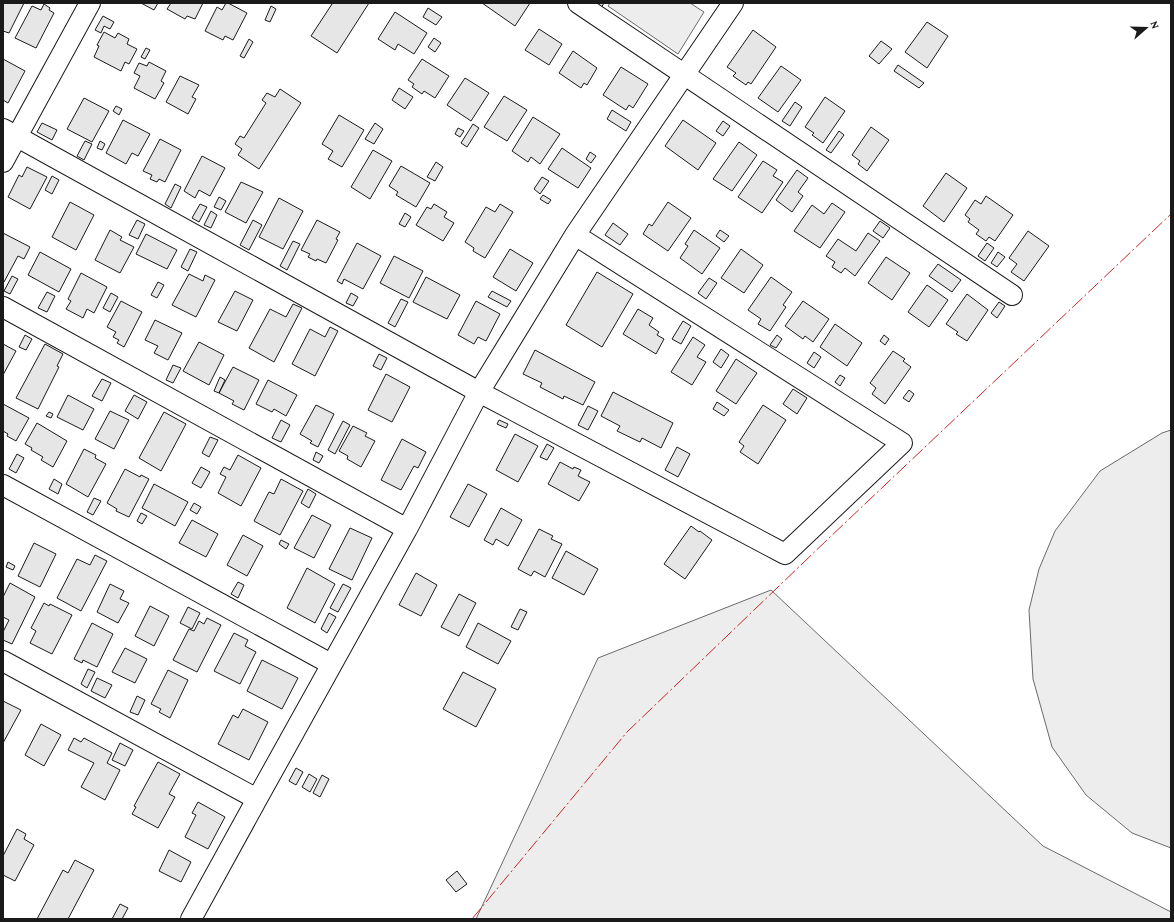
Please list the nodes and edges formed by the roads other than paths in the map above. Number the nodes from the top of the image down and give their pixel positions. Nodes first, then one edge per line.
1 (90, 3) edge
2 (578, 3) edge
3 (733, 3) edge
4 (685, 75) junction
5 (10, 133) edge
6 (3, 162) edge
7 (575, 235) junction
8 (1012, 295) dead end
9 (3, 307) edge
10 (479, 392) junction
11 (3, 485) edge
12 (407, 529) junction
13 (3, 661) edge
14 (331, 664) junction
15 (257, 799) junction
16 (192, 919) edge

1 - 5 street
2 - 4 street
3 - 4 street
4 - 7 street
4 - 8 street
5 - 6 street
5 - 10 street
7 - 10 street
7 - 10 street
9 - 12 street
10 - 12 street
11 - 14 street
12 - 14 street
13 - 15 street
14 - 15 street
15 - 16 street

